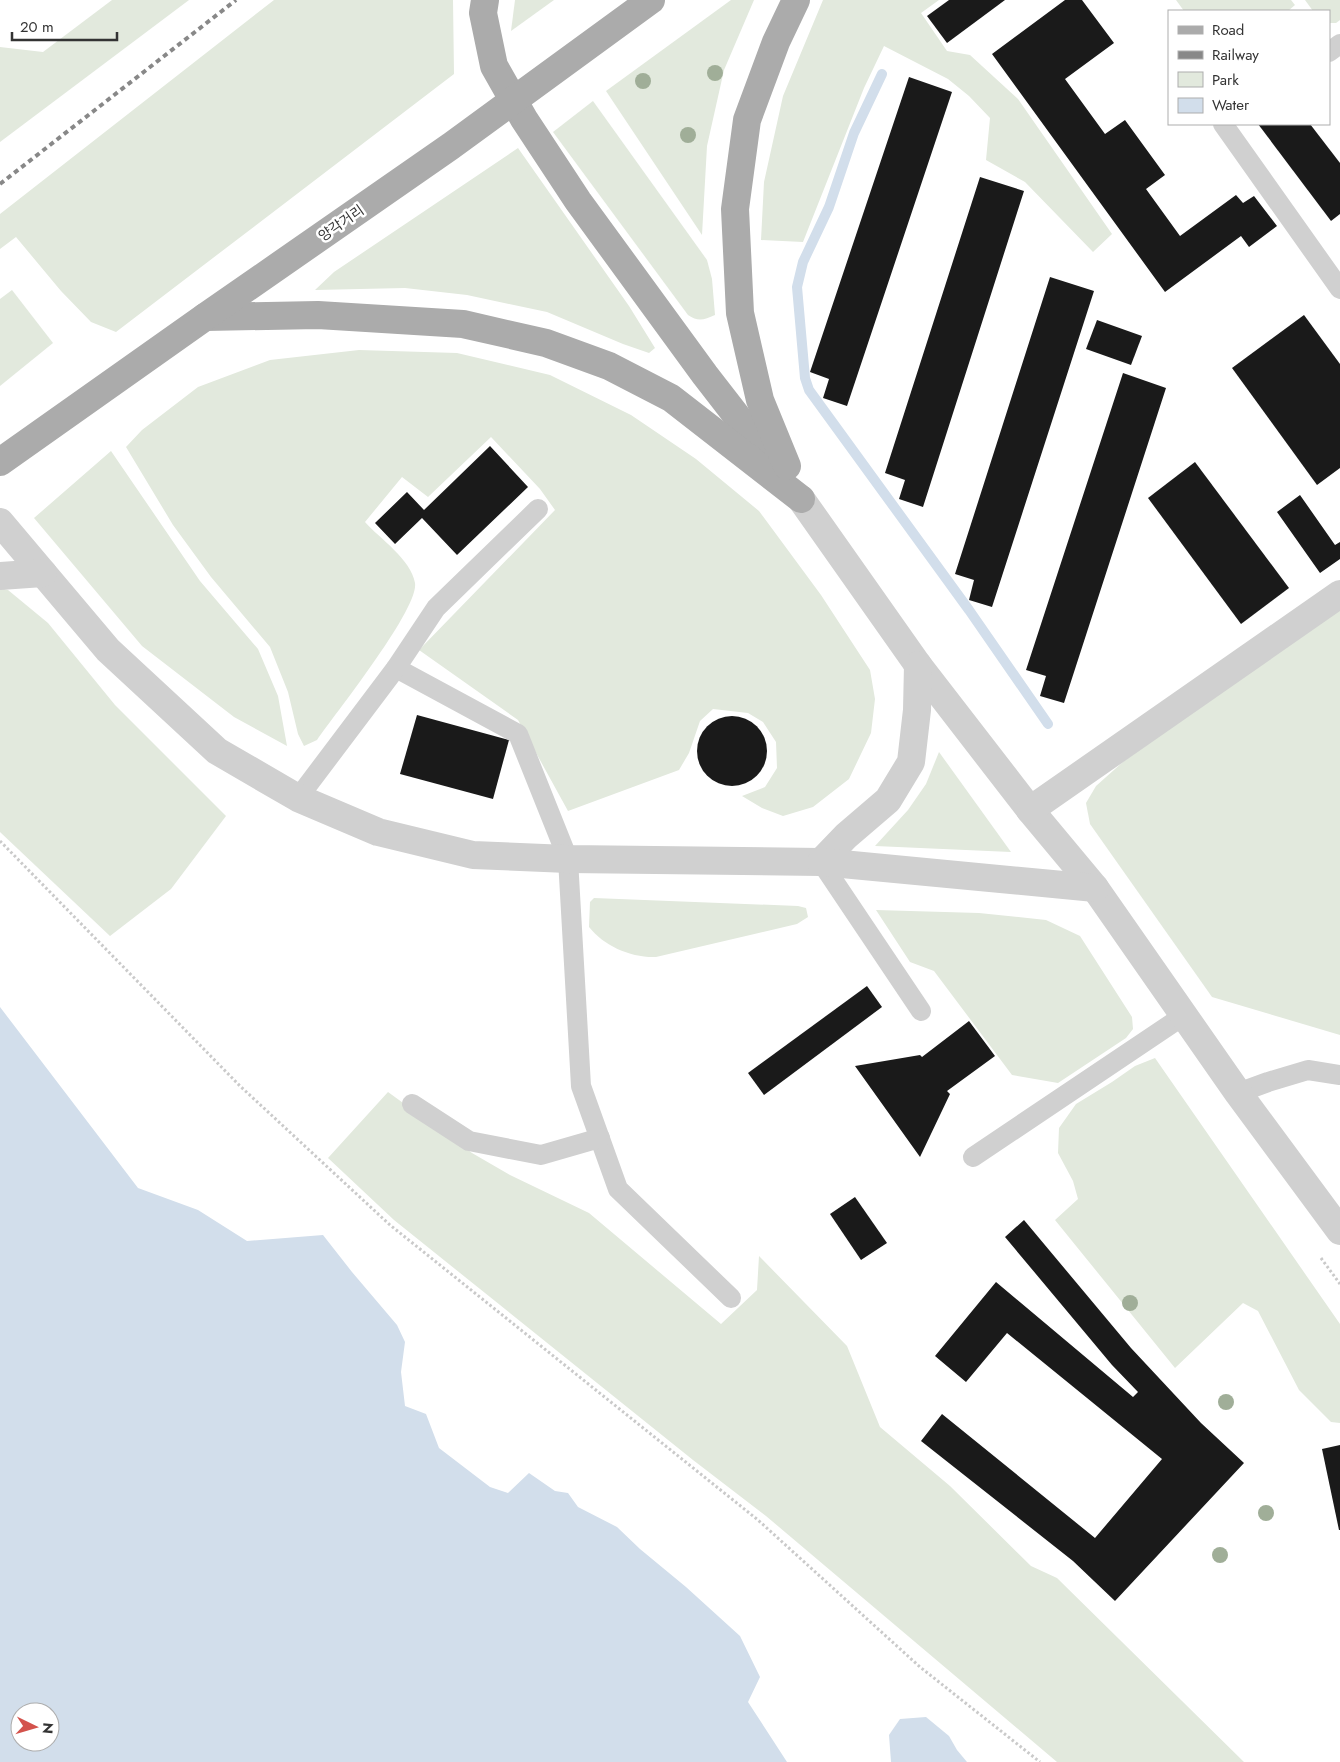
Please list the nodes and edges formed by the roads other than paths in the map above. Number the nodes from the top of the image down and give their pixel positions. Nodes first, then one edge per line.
1 (485, 0) edge
2 (651, 0) edge
3 (796, 0) edge
4 (1224, 125) edge
5 (1340, 289) edge
6 (205, 317) junction
7 (0, 462) edge
8 (801, 499) junction
9 (538, 509) dead end
10 (0, 522) edge
11 (43, 572) junction
12 (0, 576) edge
13 (1340, 594) edge
14 (918, 665) junction
15 (396, 668) junction
16 (298, 798) junction
17 (1030, 810) junction
18 (568, 859) junction
19 (821, 862) junction
20 (1095, 888) junction
21 (921, 1011) dead end
22 (1183, 1016) junction
23 (1340, 1075) edge
24 (1238, 1093) junction
25 (412, 1104) dead end
26 (600, 1138) junction
27 (973, 1157) dead end
28 (1340, 1232) edge
29 (730, 1298) dead end

1 - 8 main road
2 - 6 main road, 양각거리
3 - 8 main road
4 - 5 lane
6 - 7 main road, 양각거리
6 - 8 main road
8 - 14 street
9 - 15 lane
10 - 11 street
11 - 12 street
11 - 16 street
13 - 17 street
14 - 17 street
14 - 19 street
15 - 16 lane
15 - 18 lane
16 - 18 street
17 - 20 street
18 - 19 street
18 - 26 lane
19 - 20 street
19 - 21 lane
20 - 22 street
22 - 24 street
22 - 27 lane
23 - 24 lane
24 - 28 street
25 - 26 lane
26 - 29 lane

